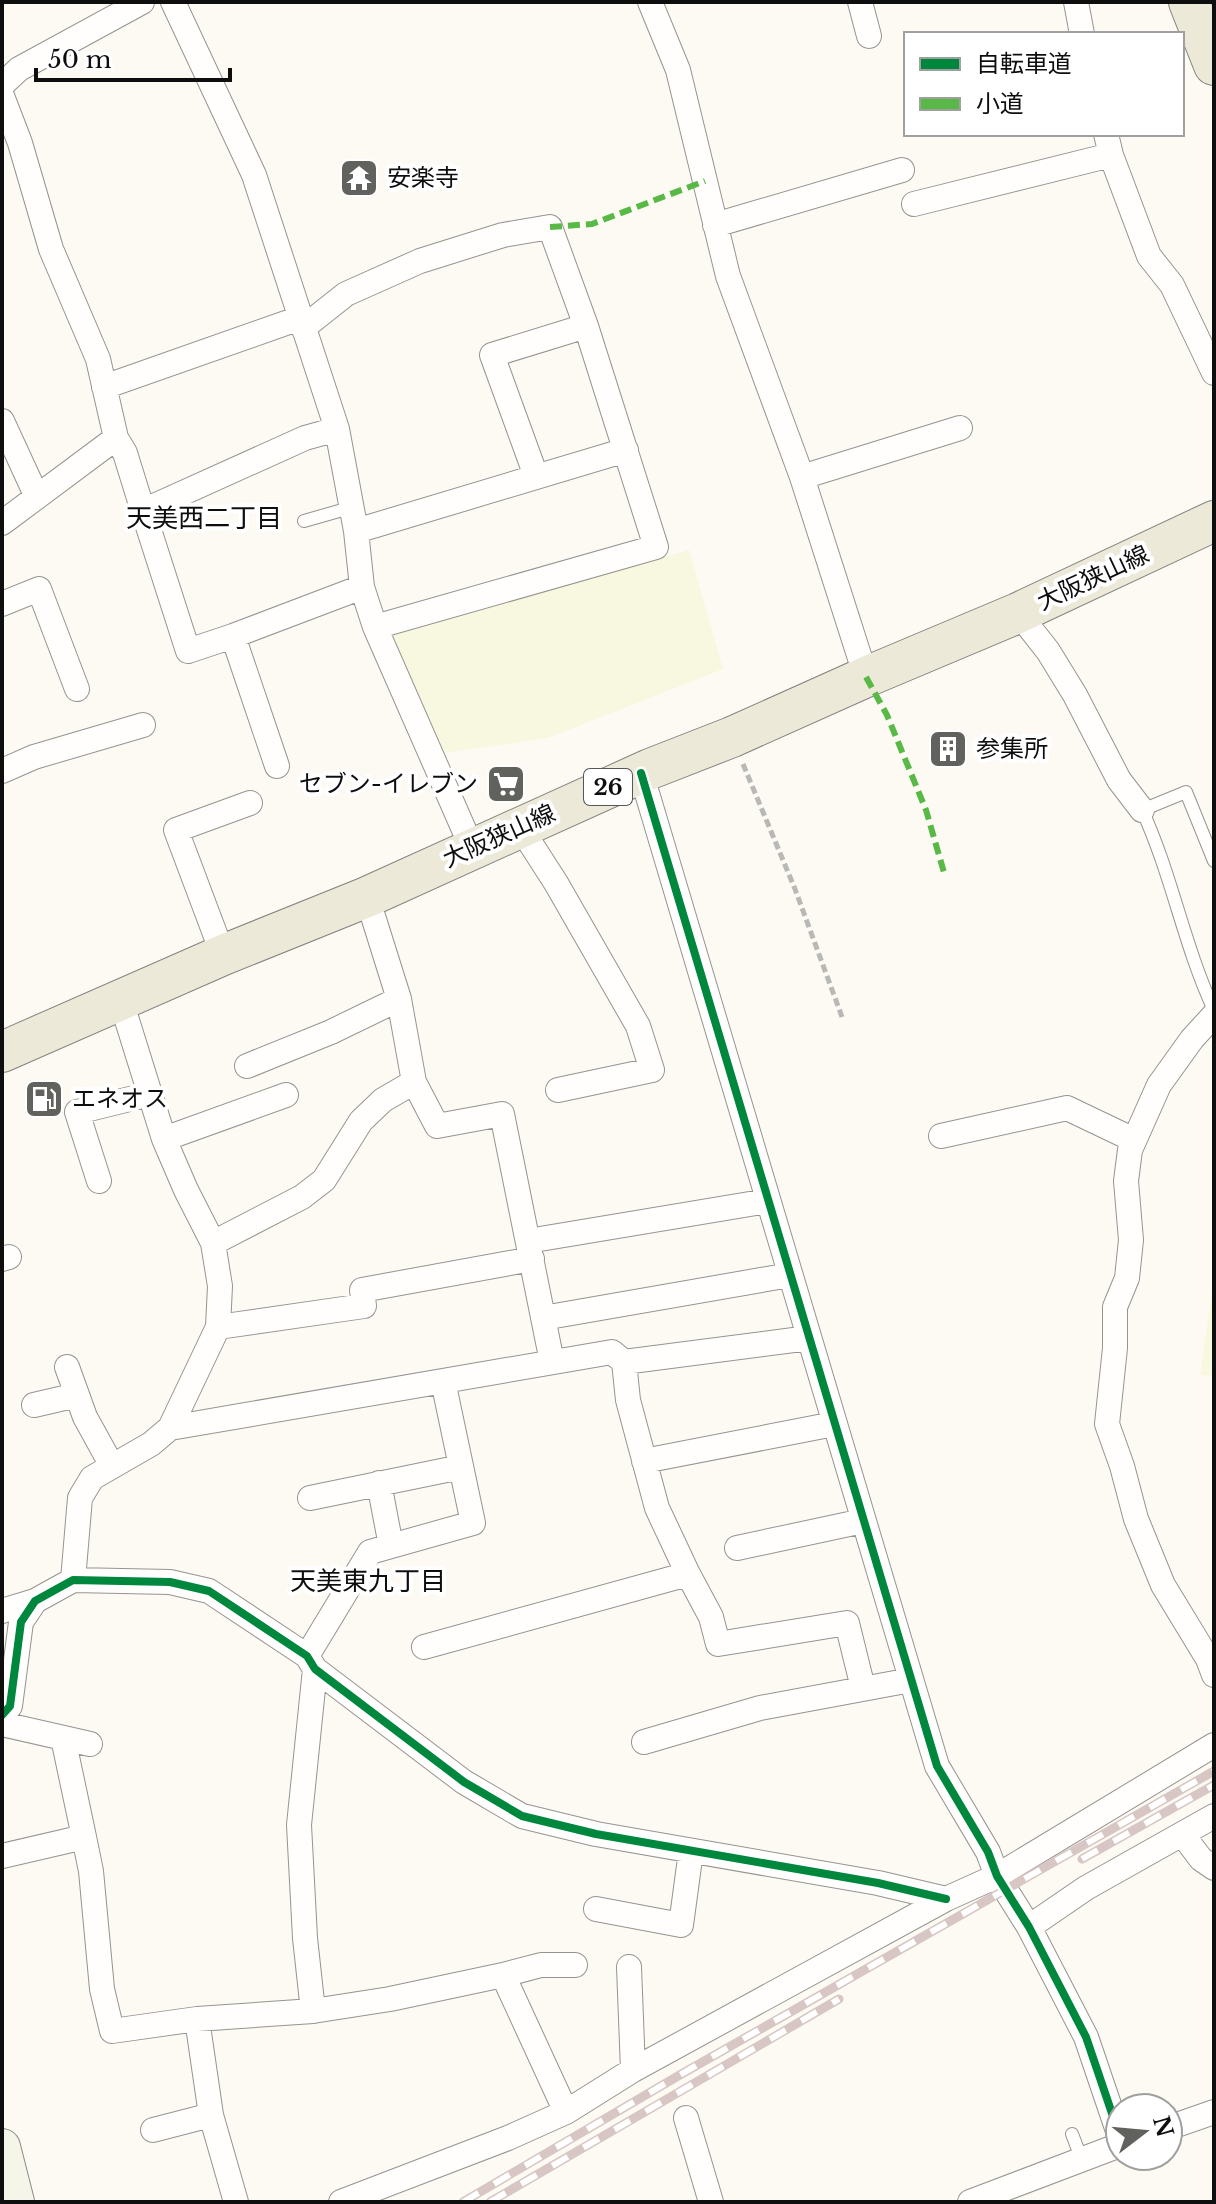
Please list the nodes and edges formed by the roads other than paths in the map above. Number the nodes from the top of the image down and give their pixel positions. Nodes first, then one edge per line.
1 (142, 2) edge
2 (173, 2) edge
3 (650, 2) edge
4 (860, 2) edge
5 (1076, 2) edge
6 (1189, 2) edge
7 (1082, 32) edge
8 (869, 36) dead end
9 (1214, 65) edge
10 (2, 85) edge
11 (2, 96) edge
12 (1108, 145) edge
13 (902, 170) dead end
14 (914, 204) dead end
15 (715, 225) junction
16 (301, 323) junction
17 (586, 326) junction
18 (1214, 373) edge
19 (104, 387) junction
20 (2, 421) edge
21 (960, 428) dead end
22 (337, 429) junction
23 (116, 438) junction
24 (626, 450) junction
25 (536, 476) junction
26 (802, 477) junction
27 (37, 497) junction
28 (353, 507) junction
29 (143, 511) junction
30 (304, 521) dead end
31 (1214, 521) edge
32 (2, 523) edge
33 (356, 531) junction
34 (362, 587) junction
35 (2, 604) edge
36 (1018, 613) junction
37 (375, 627) junction
38 (233, 636) junction
39 (866, 677) junction
40 (77, 689) dead end
41 (143, 725) dead end
42 (277, 766) dead end
43 (2, 771) edge
44 (641, 773) junction
45 (250, 803) dead end
46 (1142, 810) junction
47 (520, 827) junction
48 (472, 848) junction
49 (1214, 861) edge
50 (367, 897) junction
51 (223, 955) junction
52 (399, 999) junction
53 (121, 1001) junction
54 (1214, 1012) edge
55 (2, 1052) edge
56 (247, 1066) dead end
57 (414, 1082) junction
58 (558, 1090) dead end
59 (150, 1094) junction
60 (286, 1095) dead end
61 (941, 1136) dead end
62 (164, 1139) junction
63 (1134, 1140) junction
64 (99, 1181) dead end
65 (768, 1201) junction
66 (213, 1243) junction
67 (530, 1250) junction
68 (790, 1275) junction
69 (543, 1318) junction
70 (218, 1327) junction
71 (809, 1338) junction
72 (552, 1362) junction
73 (624, 1362) junction
74 (67, 1367) dead end
75 (443, 1381) junction
76 (77, 1395) junction
77 (34, 1405) dead end
78 (834, 1424) junction
79 (170, 1428) junction
80 (644, 1461) junction
81 (112, 1466) junction
82 (461, 1467) junction
83 (379, 1483) junction
84 (310, 1498) dead end
85 (863, 1521) junction
86 (391, 1546) junction
87 (737, 1548) dead end
88 (688, 1574) junction
89 (73, 1580) junction
90 (35, 1601) junction
91 (2, 1611) edge
92 (424, 1647) dead end
93 (311, 1663) junction
94 (1214, 1675) edge
95 (911, 1680) junction
96 (863, 1688) junction
97 (2, 1715) edge
98 (2, 1724) edge
99 (63, 1738) junction
100 (644, 1742) dead end
101 (90, 1744) dead end
102 (1214, 1745) edge
103 (1214, 1816) edge
104 (1182, 1834) junction
105 (84, 1837) junction
106 (691, 1851) junction
107 (2, 1856) edge
108 (1214, 1868) edge
109 (997, 1876) junction
110 (946, 1899) junction
111 (596, 1909) dead end
112 (1029, 1927) junction
113 (575, 1965) dead end
114 (629, 1967) dead end
115 (503, 1975) junction
116 (313, 2011) junction
117 (197, 2019) junction
118 (633, 2070) junction
119 (1105, 2092) edge
120 (566, 2112) junction
121 (1214, 2112) edge
122 (211, 2115) junction
123 (686, 2118) dead end
124 (1184, 2122) edge
125 (153, 2130) dead end
126 (1072, 2134) dead end
127 (2, 2147) edge
128 (1104, 2151) edge
129 (1082, 2160) junction
130 (16, 2202) edge
131 (236, 2202) edge
132 (341, 2202) edge
133 (711, 2202) edge
134 (970, 2202) edge

1 - 10 street
2 - 16 street
3 - 15 street
4 - 8 street
5 - 7 street
6 - 9 main road
11 - 19 street
12 - 14 street
12 - 18 street
13 - 15 street
15 - 26 street
16 - 17 street
16 - 19 street
16 - 22 street
17 - 24 street
17 - 25 street
19 - 23 street
20 - 27 street
21 - 26 street
22 - 28 street
22 - 29 street
23 - 27 street
23 - 29 street
24 - 25 street
24 - 37 street
25 - 33 street
26 - 39 street
27 - 32 street
28 - 30 lane
28 - 33 street
29 - 38 street
31 - 36 main road, 大阪狭山線 / 26
33 - 34 street
34 - 37 street
34 - 38 street
35 - 40 street
36 - 39 main road, 大阪狭山線 / 26
36 - 46 street
37 - 48 street
38 - 42 street
39 - 44 main road, 大阪狭山線 / 26
41 - 43 street
44 - 47 main road, 大阪狭山線 / 26
44 - 65 street
45 - 51 street
46 - 49 lane
46 - 54 lane
47 - 48 main road, 大阪狭山線 / 26
47 - 58 street
48 - 50 main road, 大阪狭山線 / 26
50 - 51 main road, 大阪狭山線 / 26
50 - 52 street
51 - 53 main road, 大阪狭山線 / 26
52 - 56 street
52 - 57 street
53 - 55 main road, 大阪狭山線 / 26
53 - 59 street
54 - 63 street
57 - 66 street
57 - 67 street
59 - 62 street
59 - 64 street
60 - 62 street
61 - 63 street
62 - 66 street
63 - 94 street
65 - 67 street
65 - 68 street
66 - 70 street
67 - 69 street
67 - 70 street
68 - 69 street
68 - 71 street
69 - 72 street
70 - 79 street
71 - 73 street
71 - 78 street
72 - 73 street
72 - 75 street
73 - 80 street
74 - 76 street
75 - 79 street
75 - 82 street
76 - 77 street
76 - 81 street
78 - 80 street
78 - 85 street
79 - 81 street
80 - 88 street
81 - 89 street
82 - 83 street
82 - 86 street
83 - 84 street
83 - 86 street
85 - 87 street
85 - 95 street
86 - 93 street
88 - 92 street
88 - 96 street
89 - 90 street
89 - 93 street
90 - 91 street
90 - 97 street
93 - 106 street
93 - 116 street
95 - 96 street
95 - 109 street
96 - 100 street
98 - 99 street
99 - 101 street
99 - 105 street
102 - 109 street
103 - 104 street
104 - 108 street
104 - 112 street
105 - 107 street
105 - 117 street
106 - 110 street
106 - 111 street
109 - 110 street
109 - 112 street
110 - 118 street
112 - 119 street
113 - 115 street
114 - 118 street
115 - 116 street
115 - 120 street
116 - 117 street
117 - 122 street
118 - 120 street
120 - 132 street
121 - 124 street
122 - 125 street
122 - 131 street
123 - 133 street
126 - 129 lane
127 - 130 main road
128 - 129 street
129 - 134 street

